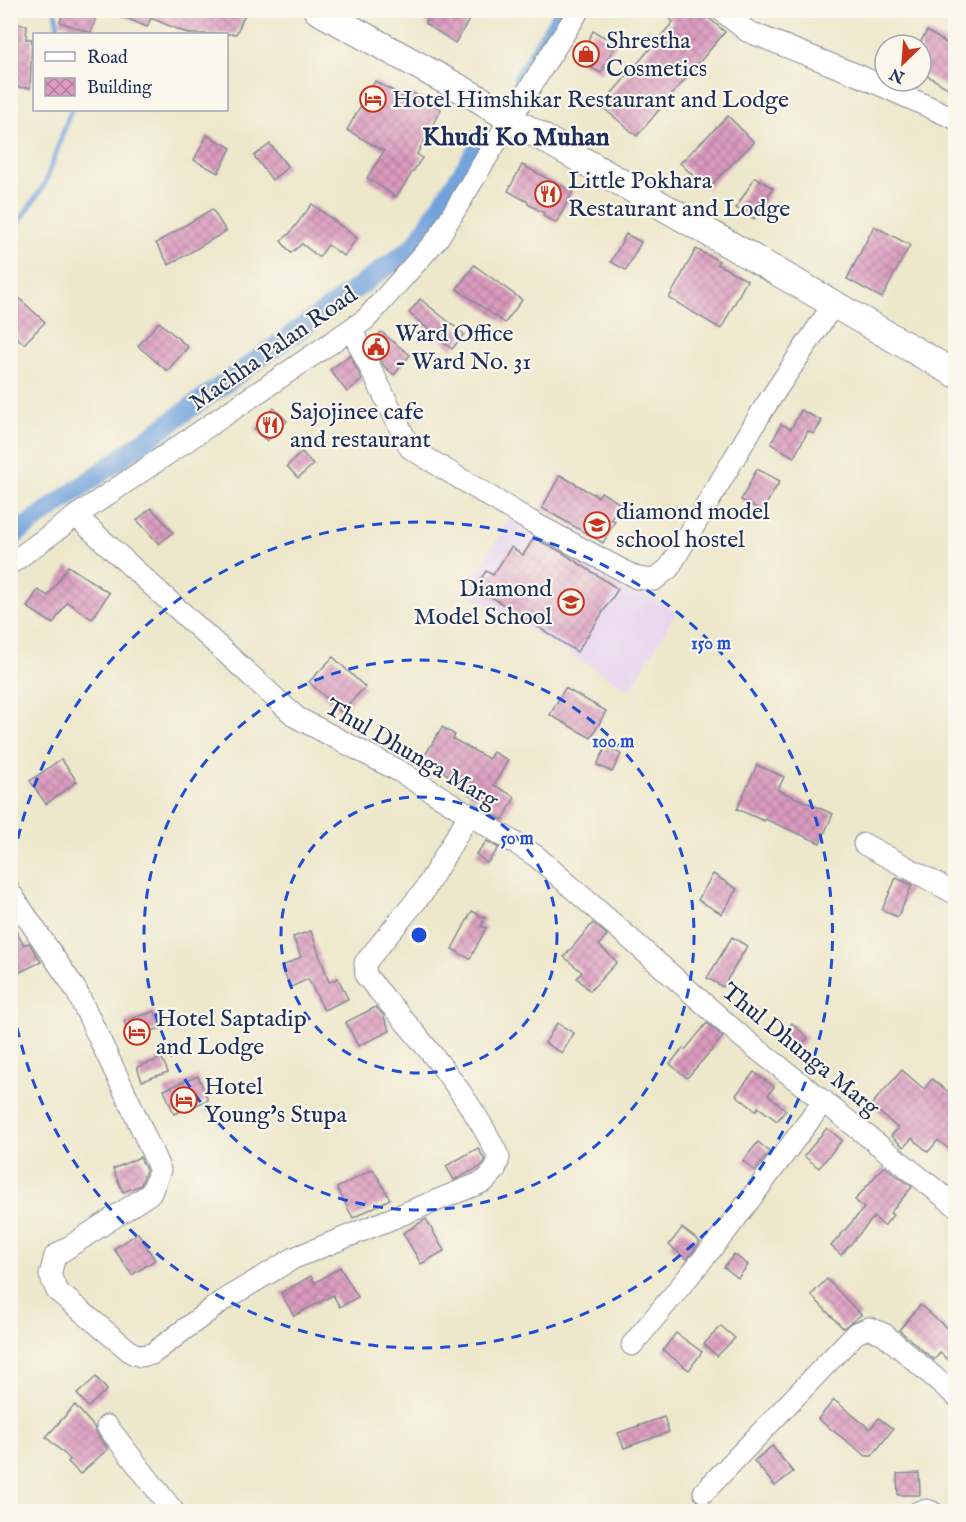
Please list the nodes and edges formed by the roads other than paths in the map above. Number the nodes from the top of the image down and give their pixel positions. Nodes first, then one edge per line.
1 (316, 10) edge
2 (579, 10) edge
3 (721, 10) edge
4 (510, 119) junction
5 (956, 119) edge
6 (833, 305) junction
7 (352, 331) junction
8 (956, 374) edge
9 (76, 516) junction
10 (10, 564) edge
11 (470, 813) junction
12 (864, 844) dead end
13 (10, 892) edge
14 (956, 894) edge
15 (824, 1101) junction
16 (956, 1206) edge
17 (632, 1345) dead end
18 (956, 1396) edge
19 (107, 1426) dead end
20 (704, 1492) dead end
21 (174, 1512) edge
22 (918, 1512) edge
23 (932, 1512) edge

1 - 4 main road
2 - 4 street, Machha Palan Road
3 - 5 street
4 - 6 main road
4 - 7 street, Machha Palan Road
6 - 7 street
6 - 8 main road
7 - 9 street, Machha Palan Road
9 - 10 street, Machha Palan Road
9 - 11 street, Thul Dhunga Marg
11 - 13 street
11 - 15 street, Thul Dhunga Marg
12 - 14 street
15 - 16 street, Thul Dhunga Marg
15 - 17 street
18 - 20 street
19 - 21 street
22 - 23 street

